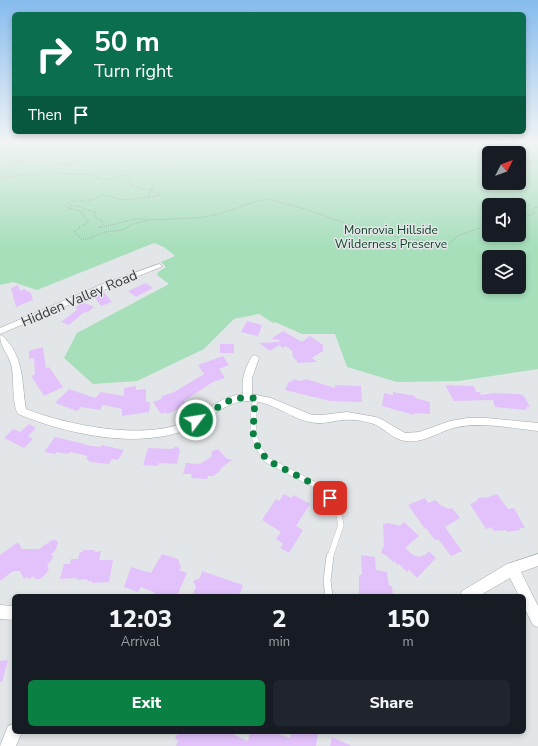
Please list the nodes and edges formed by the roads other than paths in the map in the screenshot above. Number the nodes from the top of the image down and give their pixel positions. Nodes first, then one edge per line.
1 (159, 266) dead end
2 (0, 331) edge
3 (0, 338) edge
4 (254, 358) dead end
5 (252, 398) junction
6 (538, 427) edge
7 (538, 560) edge
8 (512, 569) junction
9 (329, 594) edge
10 (470, 594) edge
11 (525, 594) edge
12 (526, 596) edge
13 (0, 612) edge
14 (12, 613) edge
15 (538, 620) edge
16 (13, 734) edge
17 (8, 746) edge

1 - 2 street, Hidden Valley Road
3 - 5 street
4 - 5 street
5 - 6 street
5 - 9 lane
7 - 8 street
8 - 10 street
8 - 11 street
12 - 15 street
13 - 14 street
16 - 17 street

